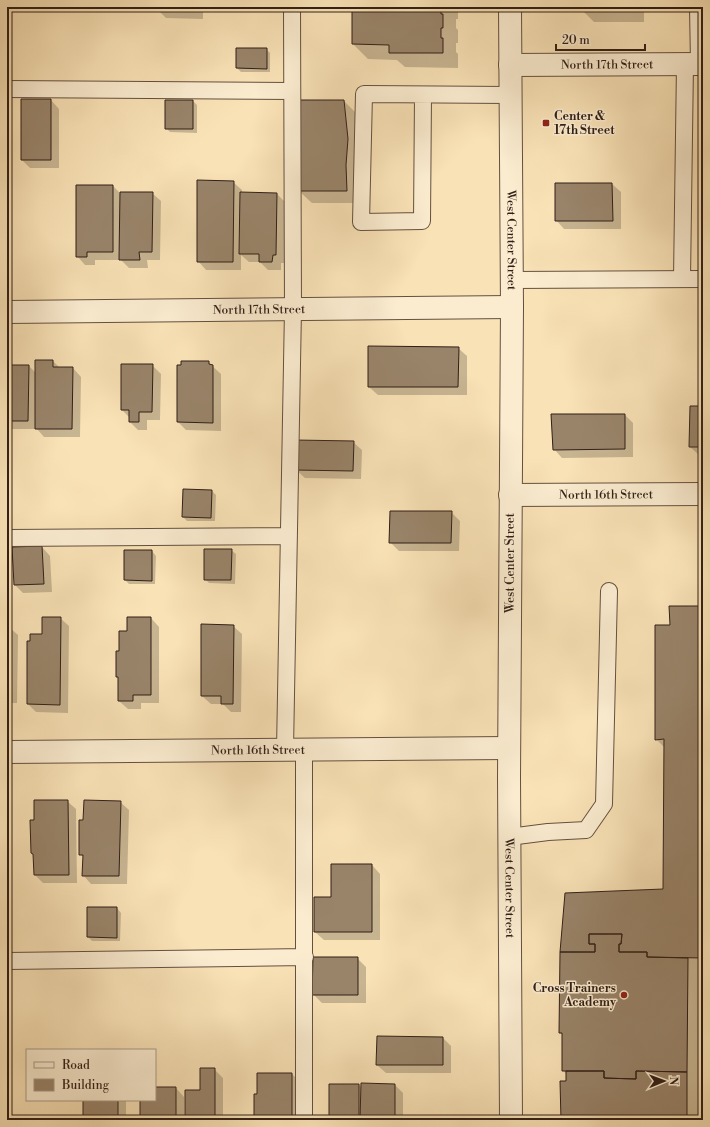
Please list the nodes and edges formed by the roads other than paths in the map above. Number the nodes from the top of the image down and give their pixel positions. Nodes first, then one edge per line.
1 (292, 7) edge
2 (510, 7) edge
3 (698, 7) edge
4 (695, 64) edge
5 (510, 65) junction
6 (7, 89) edge
7 (292, 91) junction
8 (423, 95) junction
9 (510, 95) junction
10 (682, 279) junction
11 (703, 279) edge
12 (511, 280) junction
13 (512, 306) junction
14 (293, 309) junction
15 (7, 312) edge
16 (703, 494) edge
17 (510, 495) junction
18 (289, 536) junction
19 (7, 538) edge
20 (609, 592) dead end
21 (509, 748) junction
22 (295, 750) junction
23 (7, 752) edge
24 (509, 837) junction
25 (305, 957) junction
26 (7, 961) edge
27 (304, 1120) edge
28 (511, 1120) edge

1 - 7 lane
2 - 5 street, West Center Street
3 - 4 lane
4 - 5 street, North 17th Street
4 - 10 lane
5 - 9 street, West Center Street
6 - 7 lane
7 - 14 lane
8 - 8 lane
8 - 9 lane
9 - 12 street, West Center Street
10 - 11 lane
10 - 12 lane
12 - 13 street, West Center Street
13 - 14 street, North 17th Street
13 - 17 street, West Center Street
14 - 15 street, North 17th Street
14 - 18 lane
16 - 17 street, North 16th Street
17 - 21 street, West Center Street
18 - 19 lane
18 - 22 lane
20 - 24 lane
21 - 22 street, North 16th Street
21 - 24 street, West Center Street
22 - 23 street, North 16th Street
22 - 25 lane
24 - 28 street, West Center Street
25 - 26 lane
25 - 27 lane

